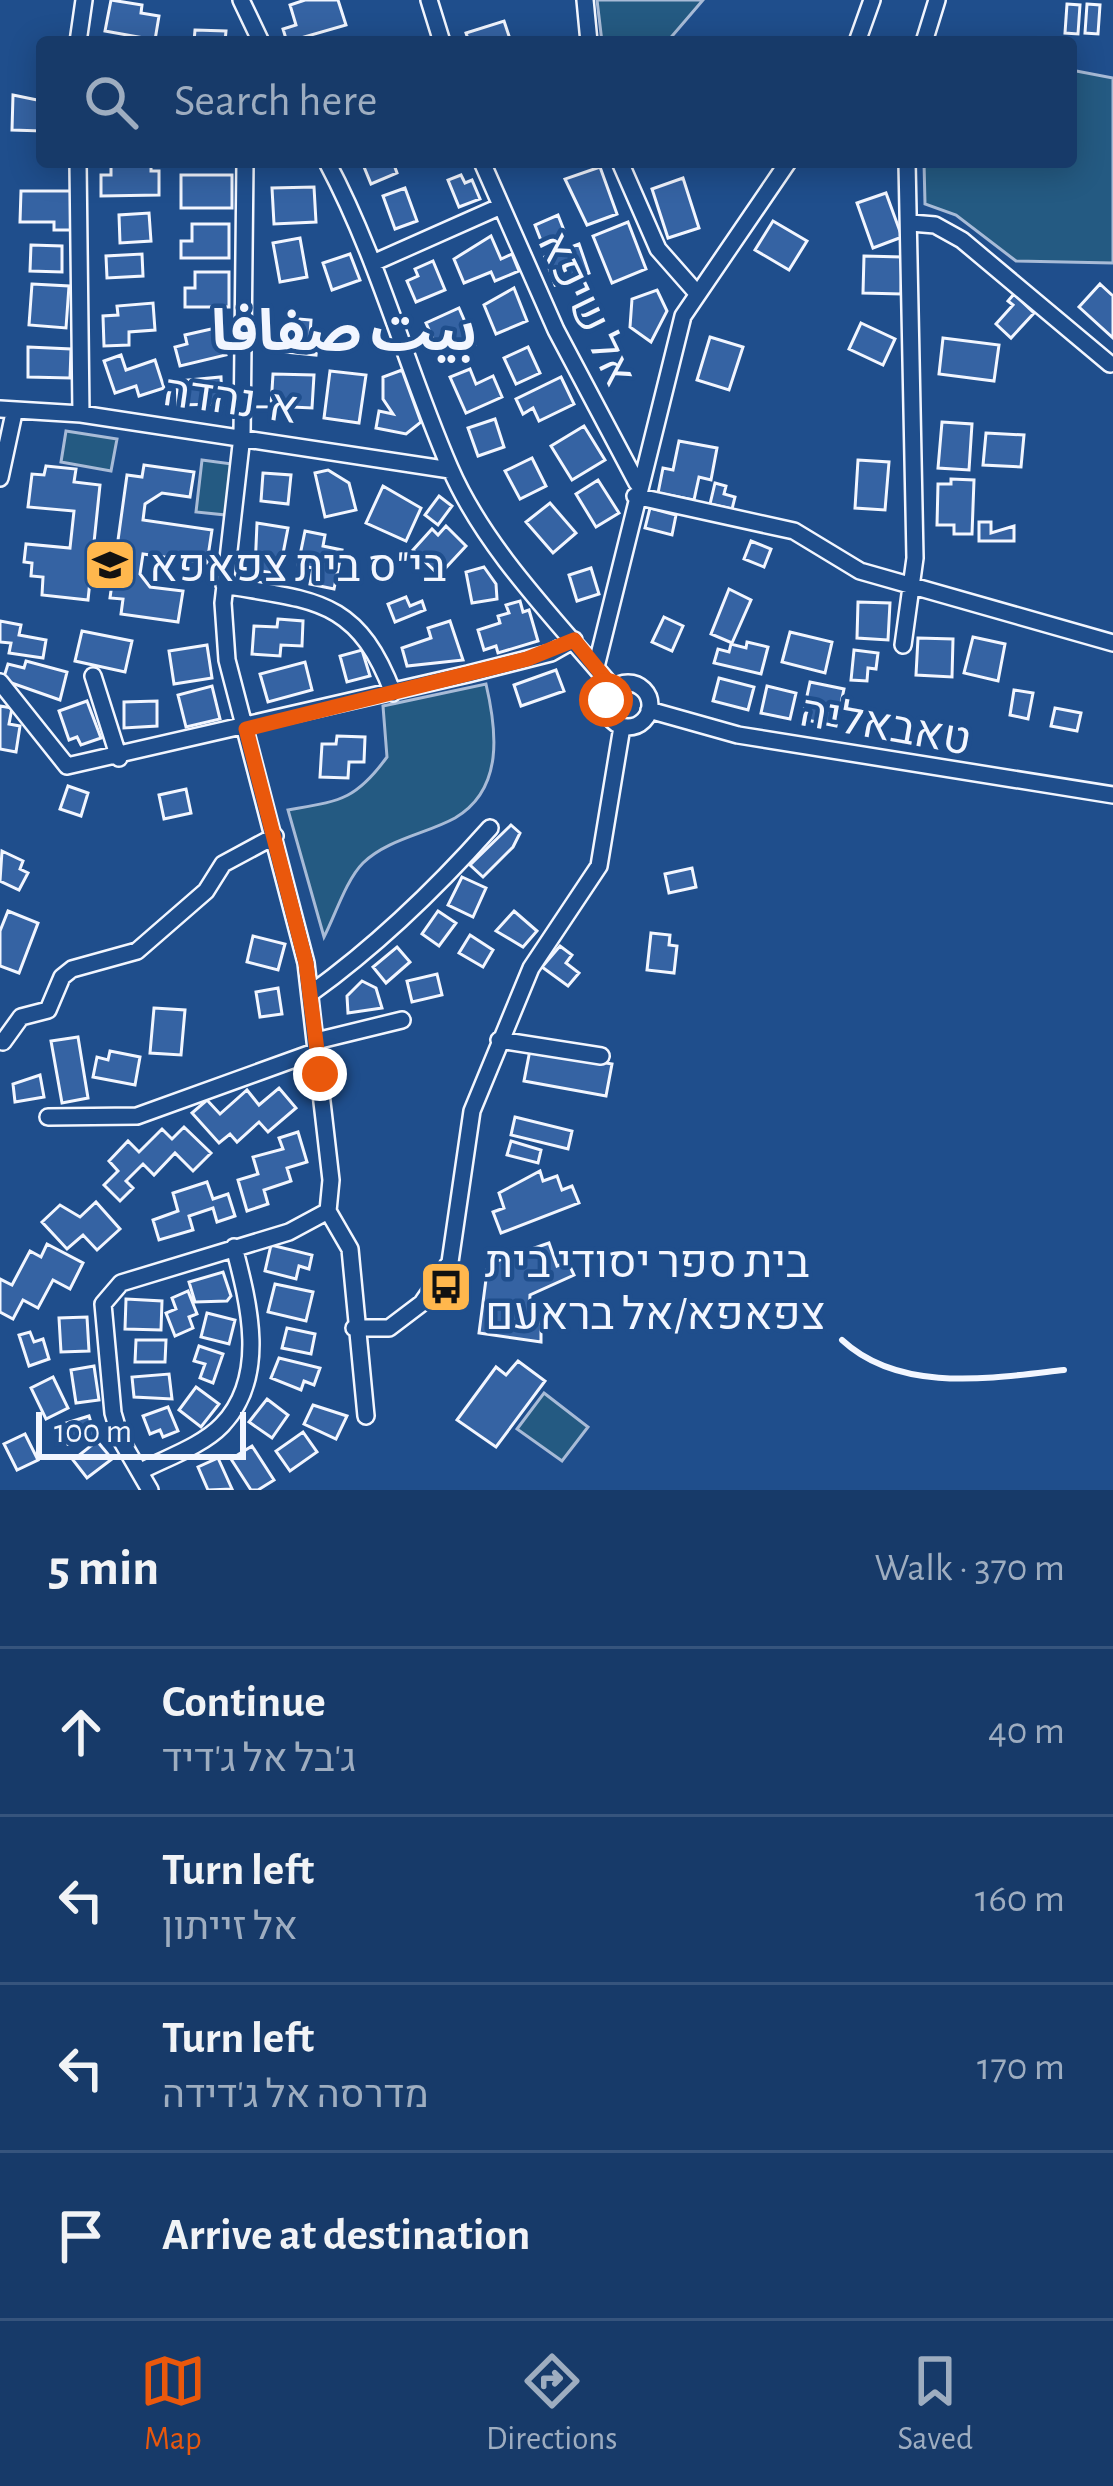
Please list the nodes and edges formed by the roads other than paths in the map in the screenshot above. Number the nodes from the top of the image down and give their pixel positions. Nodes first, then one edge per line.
1 (84, 0) edge
2 (241, 0) edge
3 (429, 0) edge
4 (585, 0) edge
5 (872, 0) edge
6 (937, 0) edge
7 (246, 17) junction
8 (79, 36) edge
9 (246, 36) edge
10 (257, 36) edge
11 (440, 36) edge
12 (588, 36) edge
13 (859, 36) edge
14 (926, 36) edge
15 (79, 168) edge
16 (245, 168) edge
17 (330, 168) edge
18 (484, 168) edge
19 (623, 168) edge
20 (784, 168) edge
21 (908, 168) edge
22 (499, 206) junction
23 (911, 223) junction
24 (374, 263) junction
25 (695, 291) junction
26 (1110, 364) dead end
27 (7, 411) edge
28 (81, 414) junction
29 (242, 436) junction
30 (450, 470) junction
31 (0, 478) edge
32 (636, 490) junction
33 (911, 583) junction
34 (224, 585) junction
35 (574, 640) junction
36 (1113, 643) edge
37 (903, 645) dead end
38 (596, 667) junction
39 (93, 676) dead end
40 (0, 682) edge
41 (613, 688) junction
42 (393, 692) junction
43 (650, 710) junction
44 (622, 728) junction
45 (246, 729) junction
46 (119, 758) junction
47 (1113, 795) edge
48 (490, 828) dead end
49 (274, 836) junction
50 (310, 994) junction
51 (402, 1020) dead end
52 (499, 1040) junction
53 (4, 1042) dead end
54 (316, 1046) junction
55 (601, 1056) dead end
56 (48, 1118) dead end
57 (328, 1211) junction
58 (234, 1247) junction
59 (354, 1328) junction
60 (366, 1416) dead end
61 (141, 1471) junction
62 (150, 1490) edge

1 - 8 street
2 - 7 street
3 - 11 street
4 - 12 street
5 - 13 street
6 - 14 street
7 - 9 street
7 - 10 street
15 - 28 street
16 - 29 street
17 - 24 street
18 - 22 street, אל שיפא
19 - 25 street
20 - 25 street
21 - 23 street
22 - 24 street
22 - 32 street, אל שיפא
23 - 26 street
23 - 33 street
24 - 30 street
25 - 32 street
27 - 28 street, א-נהדה
27 - 31 street
28 - 29 street, א-נהדה
29 - 30 street, א-נהדה
29 - 34 street
30 - 35 street
32 - 33 street
32 - 38 street
33 - 36 street
33 - 37 street
34 - 42 street
34 - 45 street
35 - 38 street
35 - 42 street
38 - 41 street
39 - 46 street
40 - 46 street
41 - 43 street
41 - 44 street
42 - 45 street
43 - 44 street
43 - 47 street, טאבאליה
44 - 52 street
45 - 46 street
45 - 49 street
48 - 50 street
49 - 50 street
49 - 53 street
50 - 54 street
51 - 54 street
52 - 55 street
52 - 59 street
54 - 56 street
54 - 57 street
57 - 58 street
57 - 59 street
58 - 61 street
58 - 61 street
59 - 60 street
61 - 62 street

